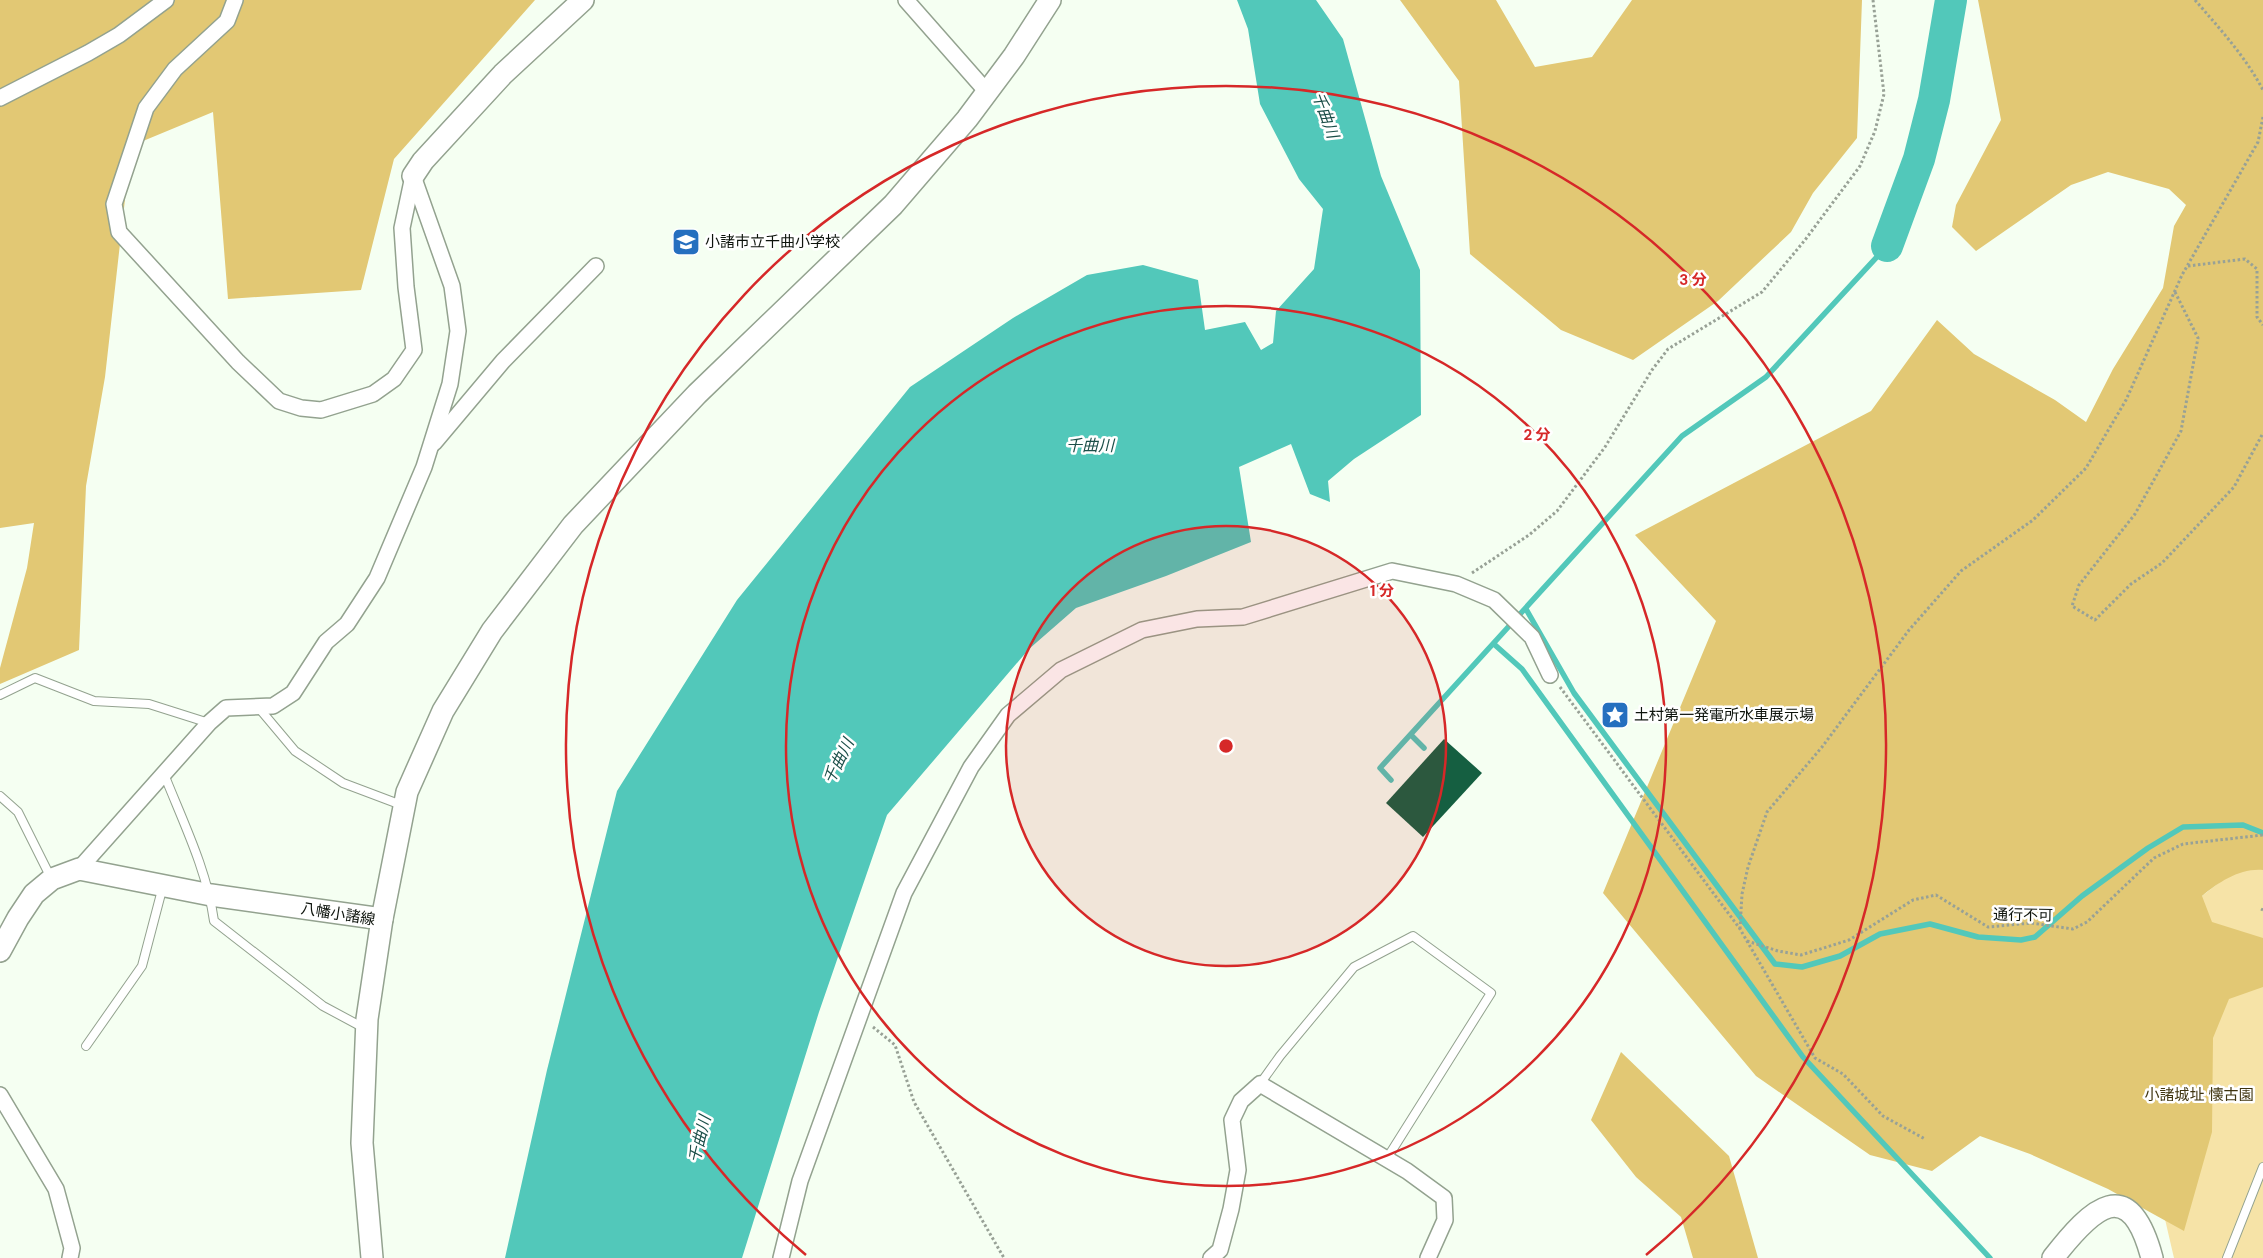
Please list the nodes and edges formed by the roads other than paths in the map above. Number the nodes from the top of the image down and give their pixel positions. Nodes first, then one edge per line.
1 (166, 0) edge
2 (235, 0) edge
3 (583, 0) edge
4 (906, 0) edge
5 (1050, 0) edge
6 (987, 92) junction
7 (0, 98) edge
8 (413, 176) junction
9 (596, 266) dead end
10 (430, 448) junction
11 (1550, 675) road end
12 (0, 695) edge
13 (258, 707) junction
14 (208, 723) junction
15 (164, 774) junction
16 (0, 796) edge
17 (404, 806) junction
18 (79, 868) junction
19 (52, 879) junction
20 (163, 884) junction
21 (211, 895) junction
22 (382, 919) junction
23 (0, 951) edge
24 (367, 1030) junction
25 (86, 1046) dead end
26 (1260, 1084) junction
27 (0, 1095) edge
28 (1386, 1160) junction
29 (2263, 1167) edge
30 (70, 1258) edge
31 (372, 1258) edge
32 (781, 1258) edge
33 (1211, 1258) edge
34 (1428, 1258) edge
35 (2053, 1258) edge
36 (2152, 1258) edge
37 (2228, 1258) edge

1 - 7 street
2 - 8 street
3 - 8 street
4 - 6 street
5 - 6 street
6 - 17 street
8 - 10 street
9 - 10 street
10 - 13 street
11 - 32 street
12 - 14 lane
13 - 14 street
13 - 17 lane
14 - 15 street
15 - 18 street
15 - 21 lane
16 - 19 lane
17 - 22 street
18 - 19 street
18 - 20 street, 八幡小諸線
19 - 23 street
20 - 21 street, 八幡小諸線
20 - 25 lane
21 - 22 street, 八幡小諸線
21 - 24 lane
22 - 24 street, 八幡小諸線
24 - 31 street, 八幡小諸線
26 - 28 street
26 - 28 lane
26 - 33 street
27 - 30 street
28 - 34 street
29 - 37 lane
35 - 36 street

